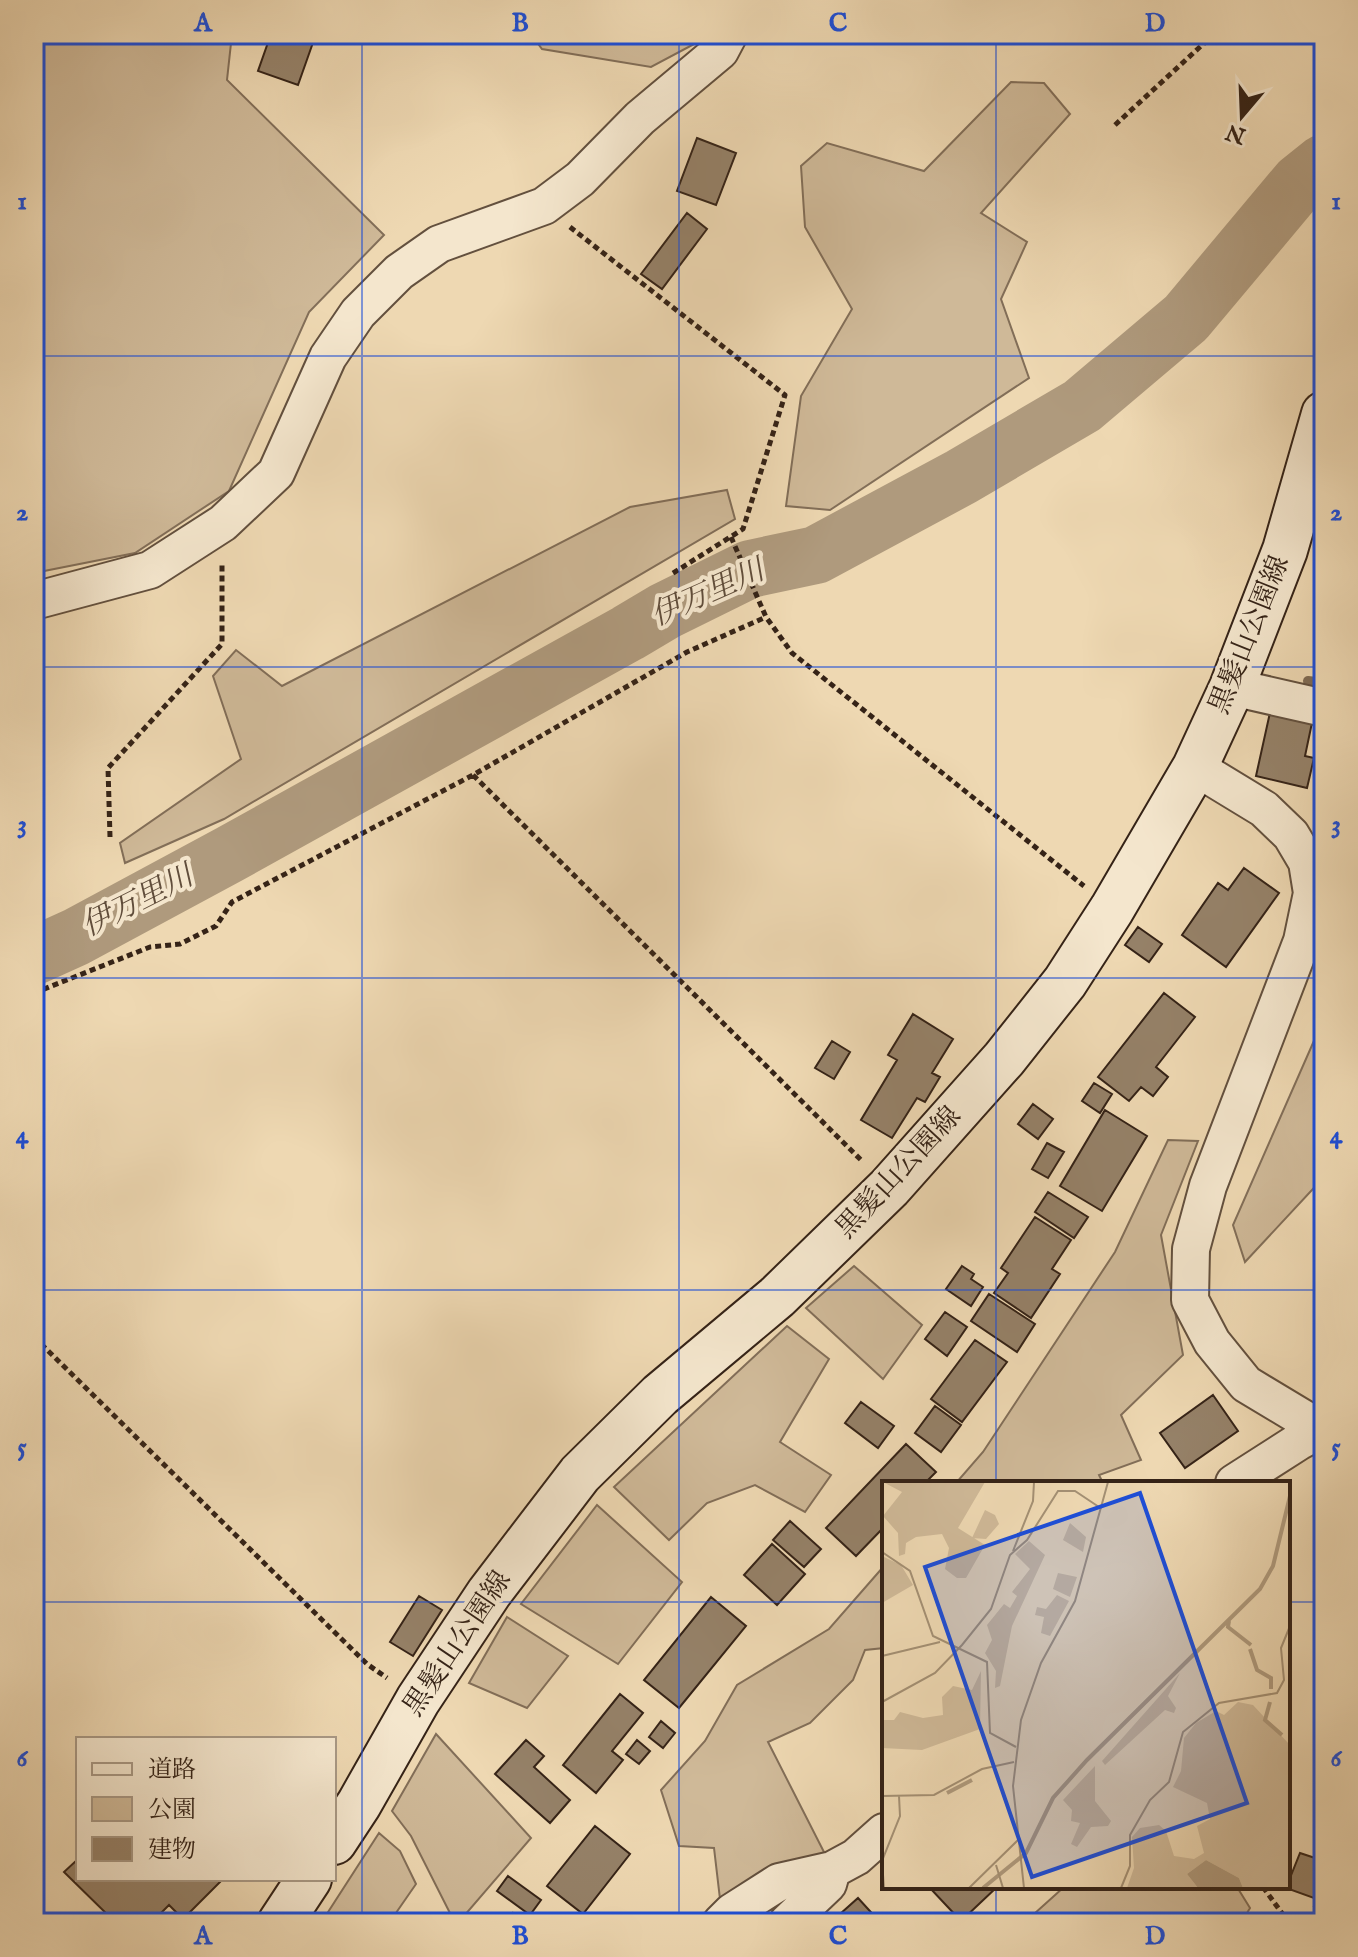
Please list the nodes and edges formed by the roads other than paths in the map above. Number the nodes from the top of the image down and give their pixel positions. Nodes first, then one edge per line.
1 (729, 34) edge
2 (1324, 414) edge
3 (34, 601) edge
4 (1232, 687) junction
5 (1324, 708) edge
6 (1195, 767) junction
7 (1323, 1429) edge
8 (1237, 1481) edge
9 (882, 1834) edge
10 (336, 1839) edge
11 (832, 1870) junction
12 (308, 1881) edge
13 (280, 1923) edge
14 (721, 1923) edge
15 (787, 1923) edge

1 - 3 street
2 - 4 main road, 黒髪山公園線
4 - 5 street
4 - 6 main road, 黒髪山公園線
6 - 7 street
6 - 10 main road, 黒髪山公園線
7 - 8 street
9 - 11 street
11 - 14 street
11 - 15 street
12 - 13 main road

